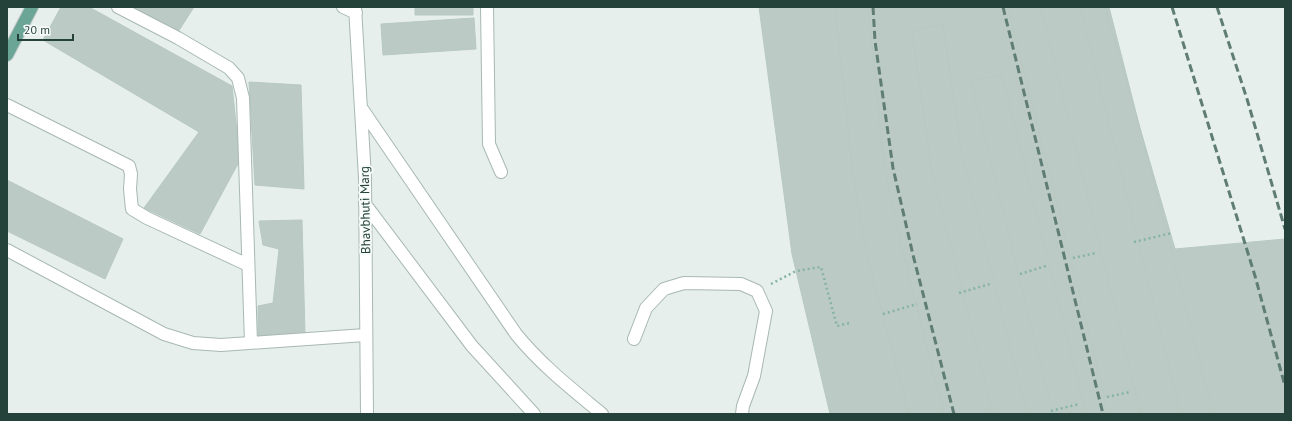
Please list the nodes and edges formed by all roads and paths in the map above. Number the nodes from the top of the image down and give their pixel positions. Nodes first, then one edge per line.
1 (32, 7) edge
2 (118, 7) edge
3 (343, 7) edge
4 (487, 7) edge
5 (355, 10) edge
6 (7, 55) edge
7 (7, 105) edge
8 (361, 108) junction
9 (501, 172) dead end
10 (365, 204) junction
11 (1172, 233) dead end
12 (1134, 242) dead end
13 (7, 250) edge
14 (1096, 253) dead end
15 (1073, 258) dead end
16 (248, 265) junction
17 (1046, 266) dead end
18 (1020, 274) dead end
19 (990, 284) dead end
20 (757, 291) junction
21 (959, 292) dead end
22 (917, 304) dead end
23 (883, 314) dead end
24 (849, 323) dead end
25 (365, 334) junction
26 (634, 339) dead end
27 (251, 342) junction
28 (1130, 392) dead end
29 (1107, 397) dead end
30 (1079, 404) dead end
31 (1051, 411) dead end
32 (367, 414) edge
33 (534, 414) edge
34 (602, 414) edge
35 (742, 414) edge

1 - 6 main road
2 - 16 street
3 - 5 street
4 - 9 street
5 - 8 street, Bhavbhuti Marg
7 - 16 street
8 - 10 street, Bhavbhuti Marg
8 - 34 street
10 - 25 street, Bhavbhuti Marg
10 - 33 street
11 - 12 path
13 - 27 street
14 - 15 path
16 - 27 street
17 - 18 path
19 - 21 path
20 - 24 path
20 - 26 street
20 - 35 street
22 - 23 path
25 - 27 street
25 - 32 street, Bhavbhuti Marg
28 - 29 path
30 - 31 path

